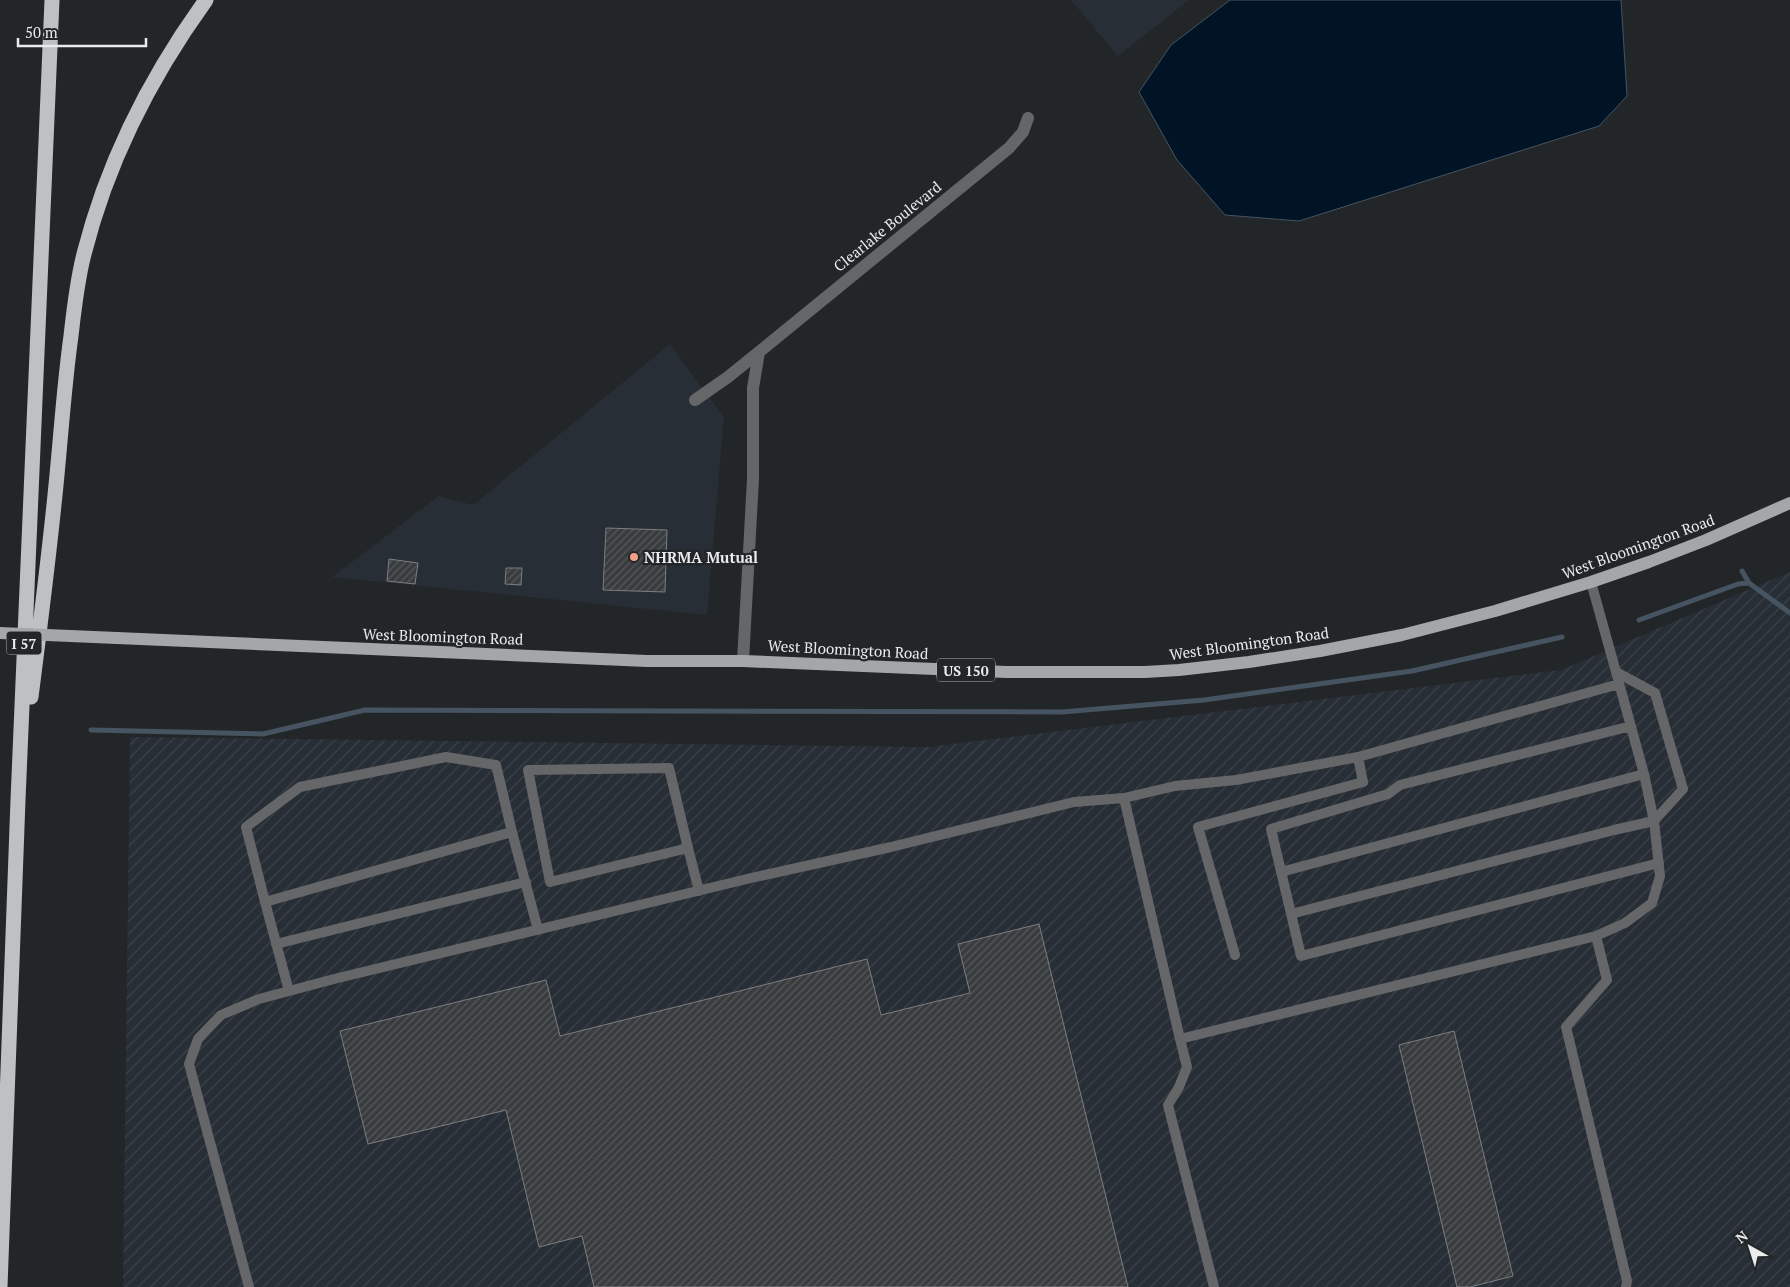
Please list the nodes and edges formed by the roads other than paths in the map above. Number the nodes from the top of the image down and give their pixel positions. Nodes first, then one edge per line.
1 (52, 0) edge
2 (206, 0) edge
3 (1028, 118) dead end
4 (759, 352) junction
5 (695, 400) dead end
6 (1790, 503) edge
7 (1591, 582) junction
8 (0, 633) edge
9 (743, 661) junction
10 (1616, 672) junction
11 (1619, 684) junction
12 (1631, 726) junction
13 (1358, 757) junction
14 (1644, 774) junction
15 (1124, 798) junction
16 (18, 800) junction
17 (1654, 821) junction
18 (512, 832) junction
19 (688, 848) junction
20 (1659, 863) junction
21 (1281, 872) junction
22 (526, 882) junction
23 (699, 891) junction
24 (265, 902) junction
25 (1291, 914) junction
26 (538, 930) junction
27 (1596, 936) junction
28 (276, 944) junction
29 (1235, 956) dead end
30 (289, 991) junction
31 (1180, 1039) junction
32 (0, 1287) edge
33 (249, 1287) edge
34 (1214, 1287) edge
35 (1626, 1287) edge

1 - 16 highway, I 57
2 - 16 highway
3 - 4 street, Clearlake Boulevard
4 - 5 street, Clearlake Boulevard
4 - 9 street
6 - 7 main road, West Bloomington Road / US 150
7 - 9 main road, West Bloomington Road / US 150
7 - 10 lane
8 - 9 main road, West Bloomington Road / US 150, bridge
10 - 11 lane
10 - 17 lane
11 - 12 lane
11 - 13 lane
12 - 14 lane
12 - 21 lane
13 - 15 lane
13 - 29 lane
14 - 17 lane
14 - 21 lane
15 - 23 lane
15 - 31 lane
16 - 32 highway, I 57
17 - 20 lane
17 - 25 lane
18 - 22 lane
18 - 24 lane
18 - 24 lane
19 - 19 lane
19 - 23 lane
20 - 25 lane
20 - 27 lane
21 - 25 lane
22 - 26 lane
22 - 28 lane
23 - 26 lane
24 - 28 lane
26 - 30 lane
27 - 31 lane
27 - 35 lane
28 - 30 lane
30 - 33 lane
31 - 34 lane

